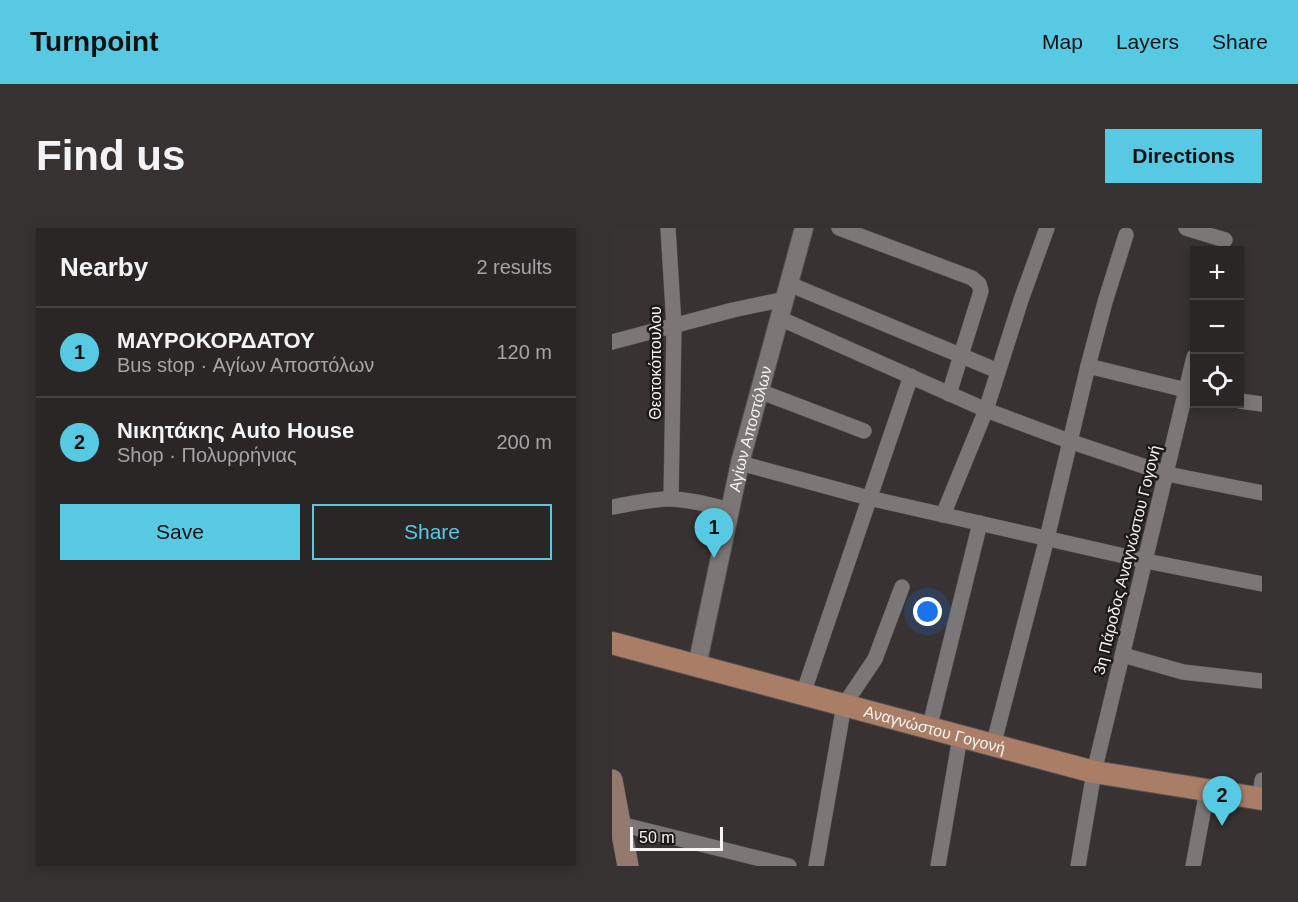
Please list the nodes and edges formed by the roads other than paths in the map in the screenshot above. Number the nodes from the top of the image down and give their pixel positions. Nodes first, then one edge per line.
1 (668, 228) edge
2 (804, 228) edge
3 (839, 228) edge
4 (1047, 228) edge
5 (1186, 228) edge
6 (1126, 235) dead end
7 (1226, 240) edge
8 (787, 291) junction
9 (779, 318) junction
10 (674, 326) junction
11 (612, 342) edge
12 (961, 356) junction
13 (1088, 366) junction
14 (998, 371) junction
15 (911, 376) junction
16 (759, 391) junction
17 (1190, 391) edge
18 (949, 394) junction
19 (1244, 401) edge
20 (1262, 404) edge
21 (986, 410) junction
22 (864, 431) dead end
23 (1069, 441) junction
24 (740, 463) junction
25 (1167, 474) junction
26 (1262, 493) edge
27 (869, 498) junction
28 (671, 499) junction
29 (612, 507) edge
30 (730, 510) junction
31 (943, 515) junction
32 (980, 523) junction
33 (1047, 538) junction
34 (1146, 561) junction
35 (1262, 584) edge
36 (902, 587) dead end
37 (612, 643) edge
38 (1123, 655) junction
39 (696, 666) junction
40 (1262, 681) edge
41 (803, 694) junction
42 (844, 705) junction
43 (929, 729) junction
44 (960, 737) junction
45 (993, 746) junction
46 (1094, 772) junction
47 (612, 780) edge
48 (1207, 791) junction
49 (1261, 793) edge
50 (620, 824) junction
51 (628, 866) edge
52 (789, 866) edge
53 (816, 866) edge
54 (938, 866) edge
55 (1078, 866) edge
56 (1193, 866) edge

1 - 10 street, Θεοτοκόπουλου
2 - 8 street, Αγίων Αποστόλων
3 - 12 street
4 - 14 street
5 - 7 street
6 - 13 street
8 - 9 street, Αγίων Αποστόλων
8 - 10 street
8 - 12 street
9 - 15 street
9 - 16 street, Αγίων Αποστόλων
10 - 11 street
10 - 28 street, Θεοτοκόπουλου
12 - 14 street
12 - 18 street
13 - 17 street
13 - 23 street
14 - 21 street
15 - 18 street
15 - 27 street
16 - 22 street
16 - 24 street, Αγίων Αποστόλων
17 - 25 street, 3η Πάροδος Αναγνώστου Γογονή
18 - 21 street
19 - 20 street
21 - 23 street
21 - 31 street
23 - 25 street
23 - 33 street
24 - 27 street
24 - 30 street, Αγίων Αποστόλων
25 - 26 street
25 - 34 street, 3η Πάροδος Αναγνώστου Γογονή
27 - 31 street
27 - 41 street
28 - 29 street
28 - 30 street
30 - 39 street, Αγίων Αποστόλων
31 - 32 street
32 - 33 street
32 - 43 street
33 - 34 street
33 - 45 street
34 - 35 street
34 - 38 street, 3η Πάροδος Αναγνώστου Γογονή
36 - 42 street
37 - 39 main road, Αναγνώστου Γογονή
38 - 40 street
38 - 46 street, 3η Πάροδος Αναγνώστου Γογονή
39 - 41 main road, Αναγνώστου Γογονή
41 - 42 main road, Αναγνώστου Γογονή
42 - 43 main road, Αναγνώστου Γογονή
42 - 53 street
43 - 44 main road, Αναγνώστου Γογονή
44 - 45 main road, Αναγνώστου Γογονή
44 - 54 street
45 - 46 main road, Αναγνώστου Γογονή
46 - 48 main road, Αναγνώστου Γογονή
46 - 55 street, 3η Πάροδος Αναγνώστου Γογονή
47 - 50 main road
48 - 49 main road, Αναγνώστου Γογονή
48 - 56 street
50 - 51 main road
50 - 52 street

